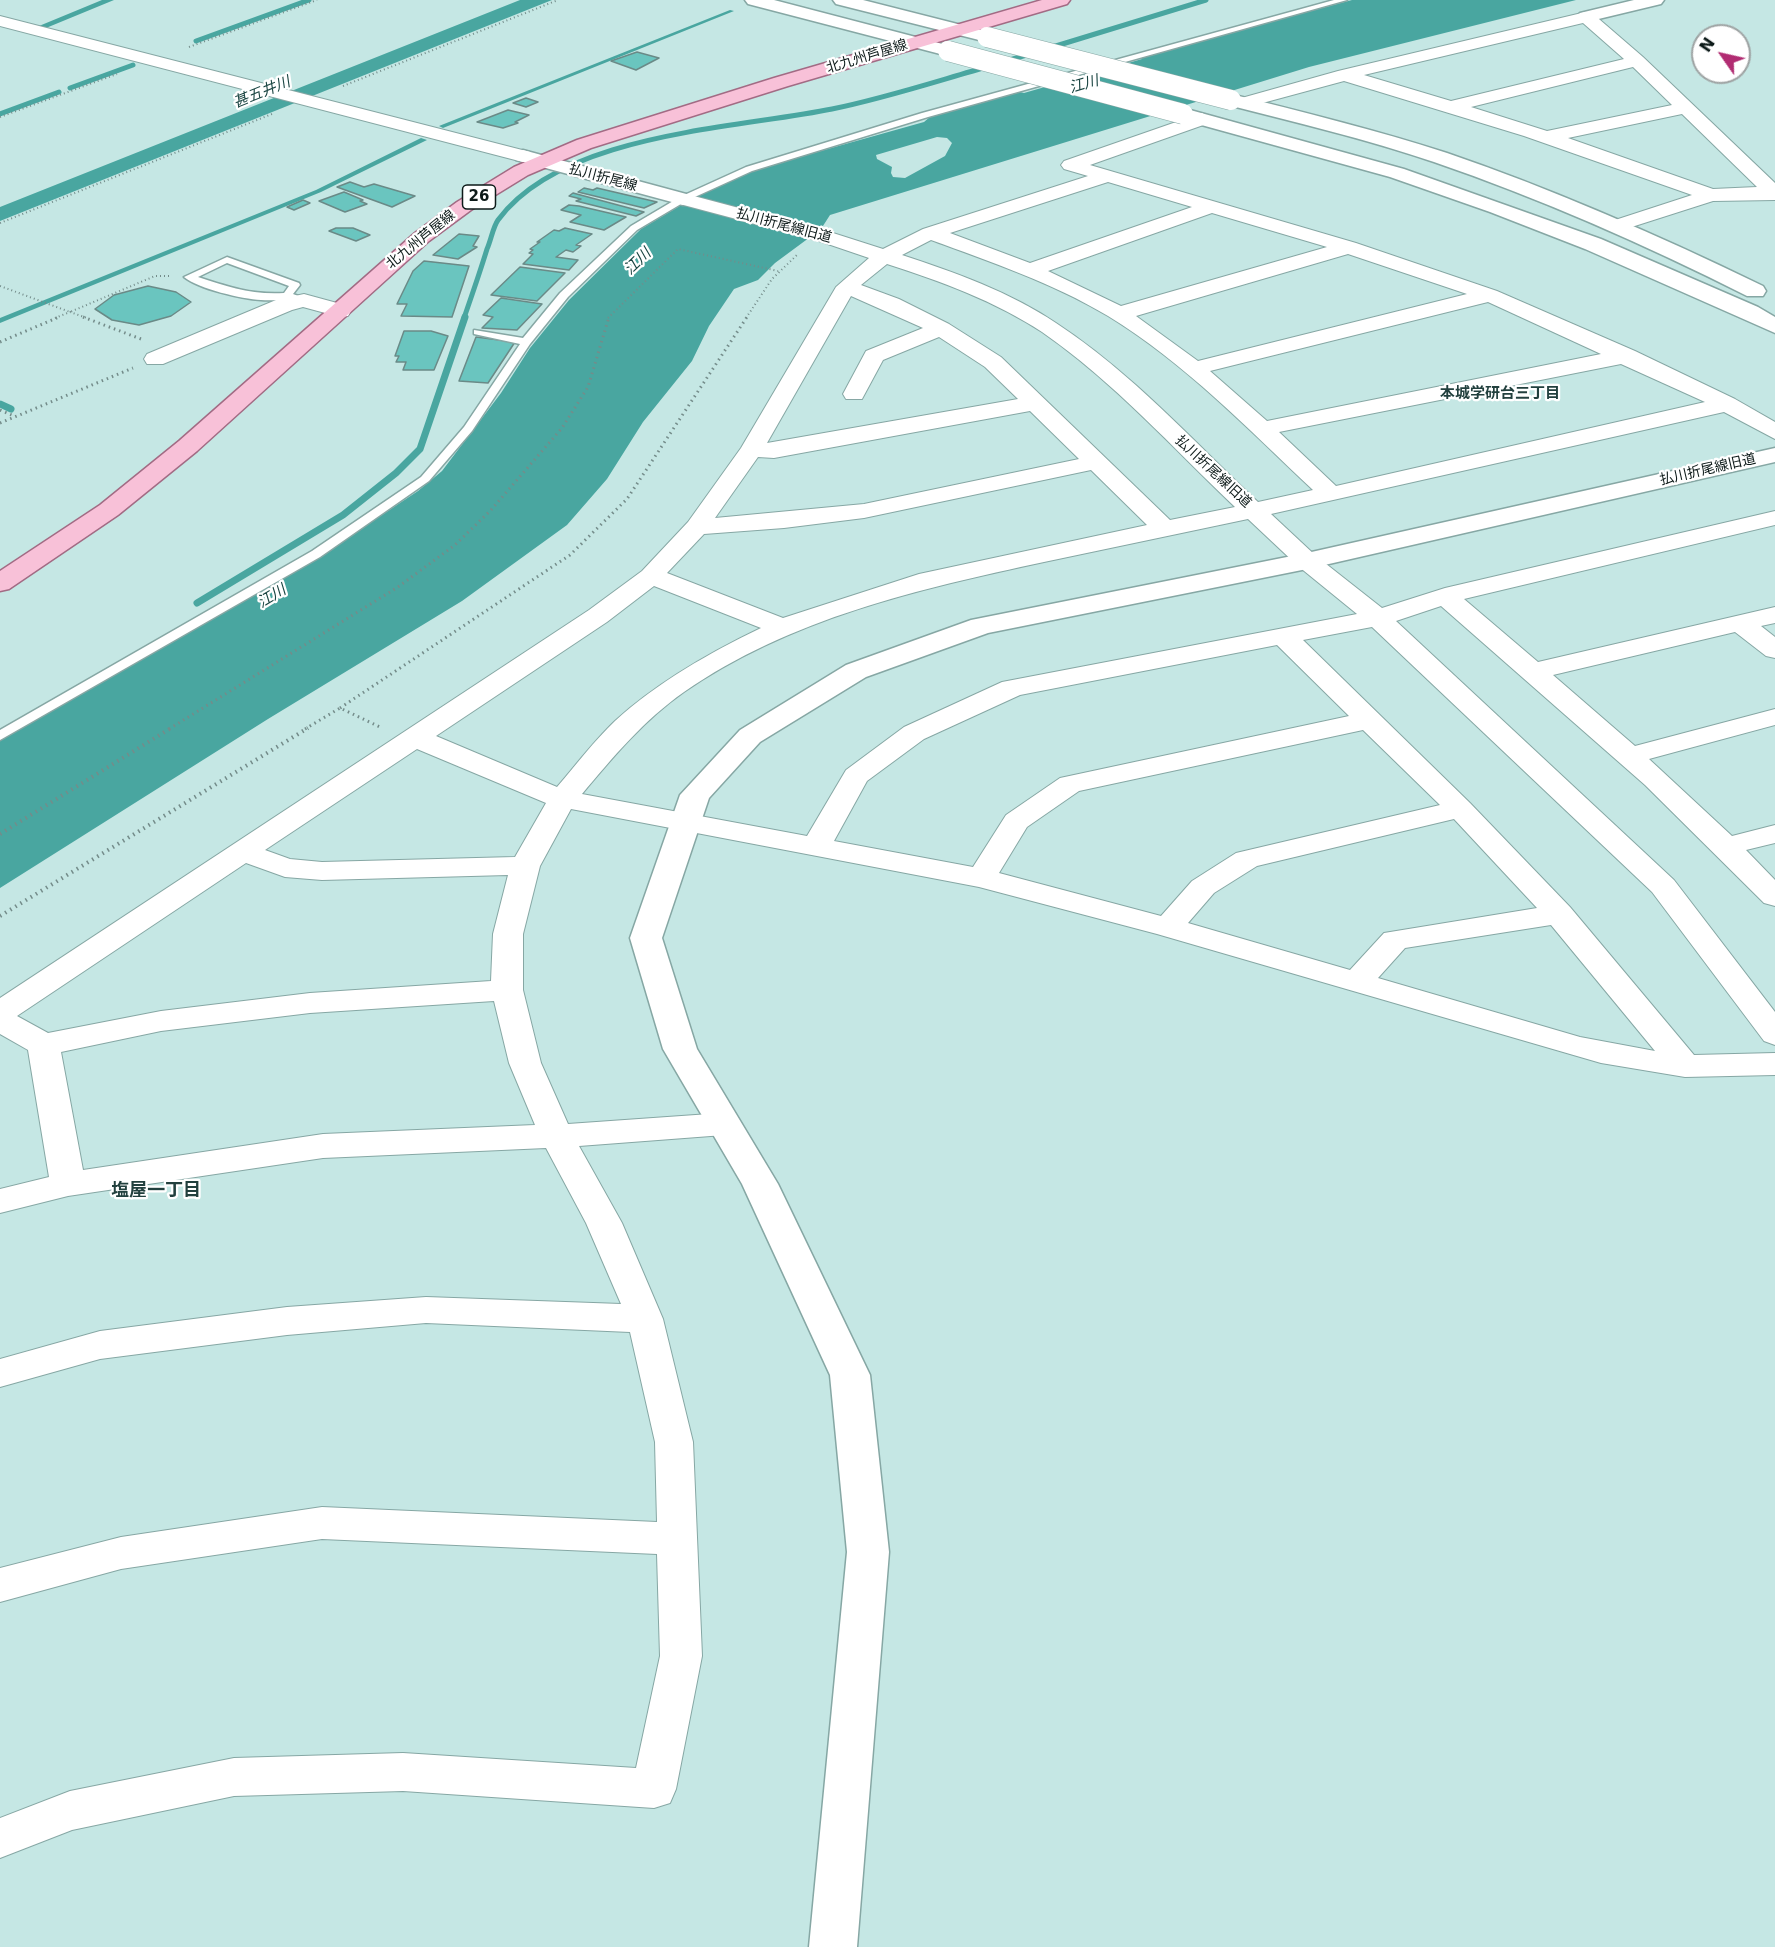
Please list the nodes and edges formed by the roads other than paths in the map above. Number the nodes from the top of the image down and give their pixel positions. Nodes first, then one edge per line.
1 (754, 0) edge
2 (842, 0) edge
3 (1025, 0) edge
4 (1060, 0) edge
5 (1343, 0) edge
6 (1655, 0) edge
7 (1586, 17) junction
8 (0, 21) edge
9 (947, 27) junction
10 (904, 40) junction
11 (1637, 61) junction
12 (1344, 75) junction
13 (1238, 102) junction
14 (1456, 105) junction
15 (1685, 108) junction
16 (1192, 116) junction
17 (1551, 136) junction
18 (532, 159) junction
19 (1107, 176) junction
20 (1774, 193) edge
21 (1711, 195) junction
22 (686, 200) junction
23 (1210, 207) junction
24 (1616, 226) junction
25 (930, 233) junction
26 (1349, 247) junction
27 (884, 256) junction
28 (1030, 270) junction
29 (846, 287) junction
30 (1490, 295) junction
31 (304, 300) junction
32 (1774, 302) edge
33 (340, 311) junction
34 (1118, 314) junction
35 (1775, 326) edge
36 (941, 329) junction
37 (478, 332) dead end
38 (526, 342) junction
39 (151, 350) road end
40 (1627, 356) junction
41 (1195, 368) junction
42 (854, 394) dead end
43 (1035, 402) junction
44 (1727, 404) junction
45 (1260, 429) junction
46 (1775, 432) edge
47 (752, 449) junction
48 (1775, 455) edge
49 (1096, 462) junction
50 (1331, 494) junction
51 (1254, 510) junction
52 (1775, 518) edge
53 (697, 527) junction
54 (1164, 528) junction
55 (0, 560) edge
56 (1307, 561) junction
57 (651, 576) junction
58 (0, 583) edge
59 (1445, 596) junction
60 (1775, 615) edge
61 (1378, 618) junction
62 (1740, 623) junction
63 (783, 627) junction
64 (1283, 636) junction
65 (1775, 650) edge
66 (1532, 672) junction
67 (1775, 717) edge
68 (1369, 720) junction
69 (0, 736) edge
70 (411, 739) junction
71 (1629, 756) junction
72 (562, 799) junction
73 (1460, 809) junction
74 (687, 821) junction
75 (1775, 834) edge
76 (817, 845) junction
77 (1727, 846) junction
78 (243, 852) junction
79 (525, 866) junction
80 (981, 878) junction
81 (1775, 897) edge
82 (1558, 914) junction
83 (1168, 927) junction
84 (1357, 982) junction
85 (507, 990) junction
86 (0, 1012) edge
87 (0, 1020) edge
88 (1775, 1034) edge
89 (43, 1045) junction
90 (1775, 1064) edge
91 (1685, 1066) junction
92 (724, 1124) junction
93 (556, 1136) junction
94 (68, 1184) junction
95 (0, 1201) edge
96 (645, 1319) junction
97 (0, 1373) edge
98 (678, 1539) junction
99 (0, 1585) edge
100 (0, 1838) edge
101 (833, 1947) edge

1 - 10 street
2 - 9 street
3 - 9 main road, 北九州芦屋線 / 26
4 - 9 main road, 北九州芦屋線 / 26
5 - 22 lane
6 - 7 street
7 - 11 street
7 - 12 street
8 - 18 street
9 - 10 main road, 北九州芦屋線 / 26
9 - 13 street, bridge
10 - 16 street, bridge
10 - 18 main road, 北九州芦屋線 / 26
11 - 14 street
11 - 15 street
12 - 13 street
12 - 14 street
13 - 24 street
14 - 17 street
15 - 17 street
15 - 20 street
16 - 19 street
16 - 35 street
17 - 21 street
18 - 22 street, 払川折尾線
18 - 31 main road, 北九州芦屋線 / 26
18 - 33 main road, 北九州芦屋線 / 26
19 - 23 street
19 - 25 street
20 - 21 street
21 - 24 street
22 - 27 street, 払川折尾線旧道
22 - 38 lane
23 - 26 street
23 - 28 street
24 - 32 street
25 - 27 street
25 - 28 street
26 - 30 street
26 - 34 street
27 - 29 street
27 - 51 street, 払川折尾線旧道
28 - 34 street
29 - 36 street
29 - 47 street
30 - 40 street
30 - 41 street
31 - 31 lane
31 - 33 street
31 - 39 street
31 - 55 main road, 北九州芦屋線 / 26
33 - 58 main road, 北九州芦屋線 / 26
34 - 41 street
36 - 42 street
36 - 43 street
37 - 38 lane
38 - 69 lane
40 - 44 street
40 - 45 street
41 - 45 street
43 - 47 street
43 - 49 street
44 - 46 street
44 - 50 street
45 - 50 street
47 - 53 street
48 - 56 street, 払川折尾線旧道
49 - 53 street
49 - 54 street
50 - 51 street
51 - 54 street
51 - 56 street, 払川折尾線旧道
52 - 59 street
53 - 57 street
54 - 63 street
56 - 61 street
56 - 74 street
57 - 63 street
57 - 70 street
59 - 61 street
59 - 66 street
60 - 62 street
61 - 64 street
61 - 88 street
62 - 65 street
62 - 66 street
63 - 72 street
64 - 68 street
64 - 76 street
66 - 71 street
67 - 71 street
68 - 73 street
68 - 80 street
70 - 72 street
70 - 78 street
71 - 77 street
72 - 74 street
72 - 79 street
73 - 82 street
73 - 83 street
74 - 76 street
74 - 92 street
75 - 77 street
76 - 80 street
77 - 81 street
78 - 79 street
78 - 86 street
79 - 85 street
80 - 83 street
82 - 84 street
82 - 91 street
83 - 84 street
84 - 91 street
85 - 89 street
85 - 93 street
87 - 89 street
89 - 94 street
90 - 91 street
92 - 93 street
92 - 101 street
93 - 94 street
93 - 96 street
94 - 95 street
96 - 97 street
96 - 98 street
98 - 99 street
98 - 100 street

